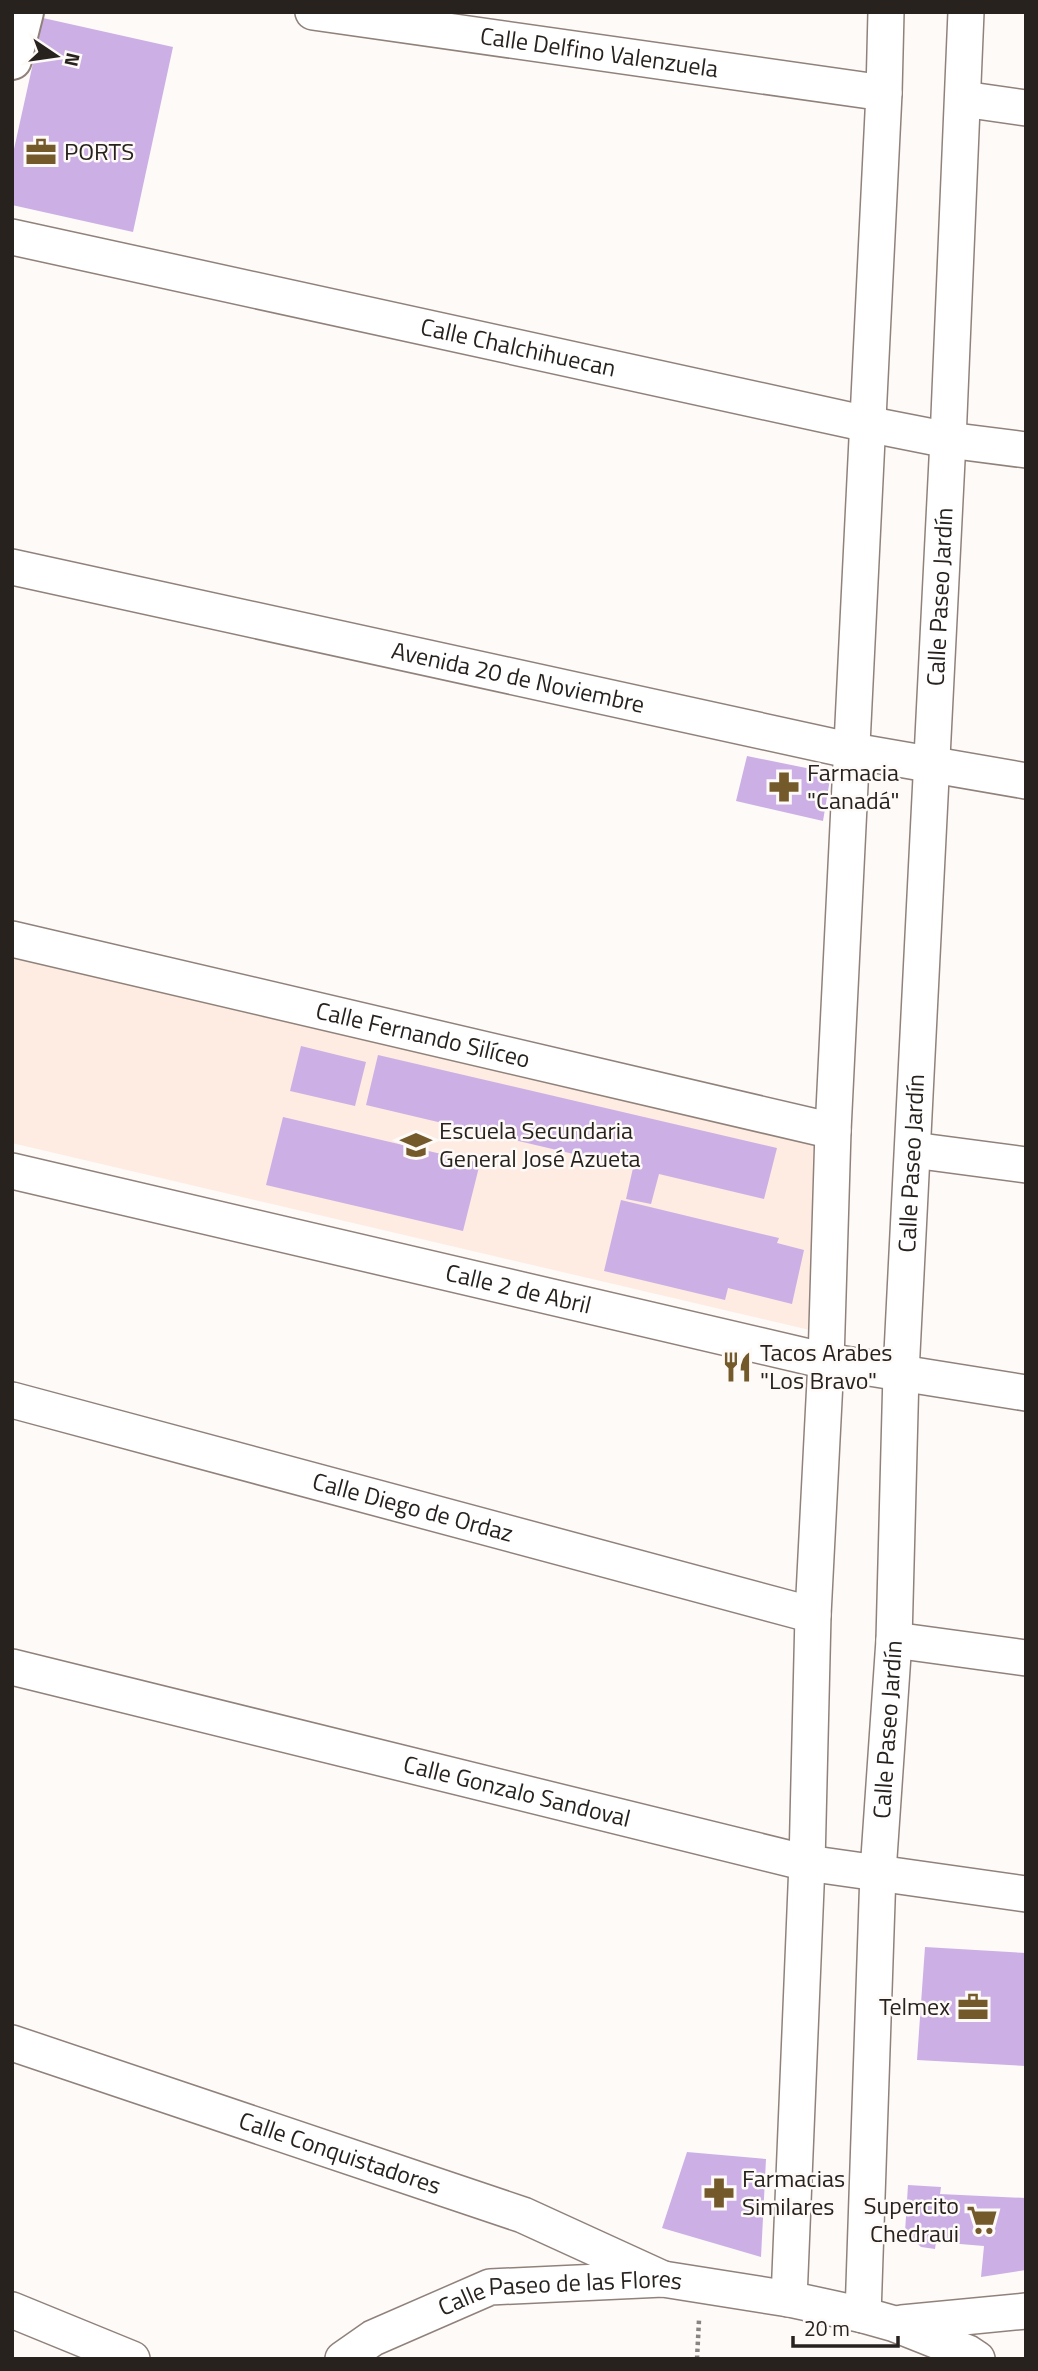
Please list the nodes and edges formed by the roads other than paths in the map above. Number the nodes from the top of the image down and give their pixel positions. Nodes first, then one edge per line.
1 (24, 12) edge
2 (313, 12) edge
3 (966, 12) edge
4 (984, 12) edge
5 (884, 16) edge
6 (964, 54) junction
7 (12, 60) edge
8 (884, 93) junction
9 (963, 99) junction
10 (1026, 108) edge
11 (12, 237) edge
12 (867, 424) junction
13 (948, 440) junction
14 (1026, 450) edge
15 (12, 567) edge
16 (853, 751) junction
17 (932, 765) junction
18 (1026, 781) edge
19 (12, 939) edge
20 (833, 1131) junction
21 (913, 1150) junction
22 (1026, 1165) edge
23 (12, 1171) edge
24 (826, 1361) junction
25 (901, 1373) junction
26 (1026, 1393) edge
27 (12, 1400) edge
28 (813, 1615) junction
29 (894, 1640) junction
30 (1026, 1658) edge
31 (12, 1667) edge
32 (807, 1863) junction
33 (878, 1872) junction
34 (1026, 1894) edge
35 (12, 2043) edge
36 (663, 2279) junction
37 (789, 2299) junction
38 (12, 2311) edge
39 (1026, 2311) edge
40 (879, 2319) junction
41 (132, 2359) edge
42 (343, 2359) edge
43 (977, 2359) edge

1 - 7 main road
2 - 8 street, Calle Delfino Valenzuela
3 - 6 street, Calle Paseo Jardín
4 - 6 street
5 - 8 street
6 - 9 street, Calle Paseo Jardín
8 - 12 street
9 - 10 street
9 - 13 street, Calle Paseo Jardín
11 - 12 street, Calle Chalchihuecan
12 - 13 street, Calle Chalchihuecan
12 - 16 street
13 - 14 street, Calle Chalchihuecan
13 - 17 street, Calle Paseo Jardín
15 - 16 street, Avenida 20 de Noviembre
16 - 17 street, Avenida 20 de Noviembre
16 - 20 street
17 - 18 street, Avenida 20 de Noviembre
17 - 21 street, Calle Paseo Jardín
19 - 20 street, Calle Fernando Silíceo
20 - 24 street
21 - 22 street
21 - 25 street, Calle Paseo Jardín
23 - 24 street, Calle 2 de Abril
24 - 25 street, Calle 2 de Abril
24 - 28 street
25 - 26 street, Calle 2 de Abril
25 - 29 street, Calle Paseo Jardín
27 - 28 street, Calle Diego de Ordaz
28 - 32 street
29 - 30 street
29 - 33 street, Calle Paseo Jardín
31 - 32 street, Calle Gonzalo Sandoval
32 - 33 street, Calle Gonzalo Sandoval
32 - 37 street
33 - 34 street, Calle Gonzalo Sandoval
33 - 40 street, Calle Paseo Jardín
35 - 36 street, Calle Conquistadores
36 - 37 street, Calle Paseo de las Flores
36 - 42 street, Calle Paseo de las Flores
37 - 40 street, Calle Paseo de las Flores
38 - 41 street
39 - 40 street
40 - 43 street

